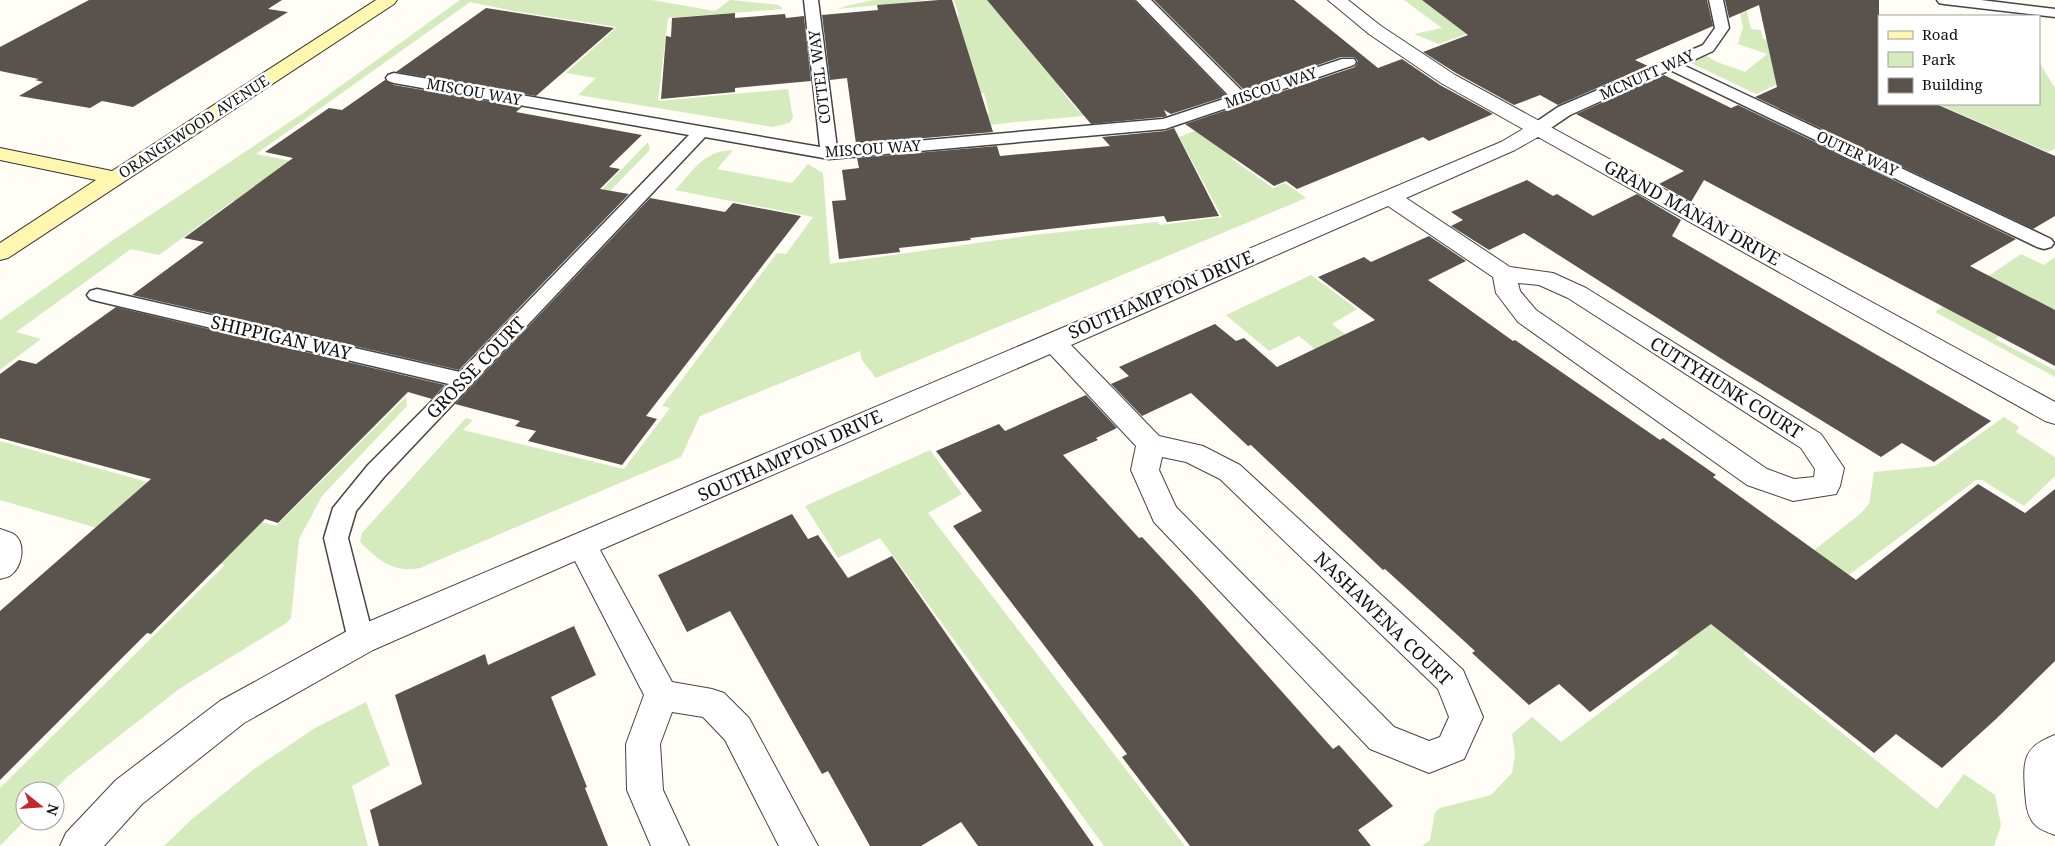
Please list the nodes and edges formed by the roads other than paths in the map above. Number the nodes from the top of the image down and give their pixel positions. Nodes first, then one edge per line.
1 (388, 0) edge
2 (811, 0) edge
3 (1143, 0) edge
4 (1338, 0) edge
5 (1716, 0) edge
6 (1944, 0) edge
7 (2051, 0) edge
8 (2055, 6) edge
9 (2055, 13) edge
10 (1348, 62) dead end
11 (1671, 65) junction
12 (394, 78) dead end
13 (1240, 98) junction
14 (1539, 128) junction
15 (702, 131) junction
16 (0, 154) edge
17 (829, 154) junction
18 (116, 178) junction
19 (1390, 197) junction
20 (2044, 243) dead end
21 (0, 253) edge
22 (1504, 274) junction
23 (97, 295) dead end
24 (1053, 341) junction
25 (465, 380) junction
26 (2055, 414) edge
27 (1150, 444) junction
28 (0, 542) edge
29 (583, 546) junction
30 (0, 567) edge
31 (361, 640) junction
32 (661, 695) junction
33 (2055, 751) edge
34 (2055, 818) edge
35 (79, 846) edge
36 (670, 846) edge
37 (799, 846) edge

1 - 18 street, ORANGEWOOD AVENUE
2 - 17 lane, COTTEL WAY
3 - 13 lane
4 - 14 street, GRAND MANAN DRIVE
5 - 11 lane, MCNUTT WAY
6 - 9 lane
7 - 8 lane
10 - 13 lane, MISCOU WAY
11 - 14 lane, MCNUTT WAY
11 - 20 lane, OUTER WAY
12 - 15 lane, MISCOU WAY
13 - 17 lane, MISCOU WAY
14 - 19 street, SOUTHAMPTON DRIVE
14 - 26 street, GRAND MANAN DRIVE
15 - 17 lane, MISCOU WAY
15 - 25 lane, GROSSE COURT
16 - 18 street
18 - 21 street, ORANGEWOOD AVENUE
19 - 22 street, CUTTYHUNK COURT
19 - 24 street, SOUTHAMPTON DRIVE
22 - 22 street, CUTTYHUNK COURT
23 - 25 lane, SHIPPIGAN WAY
24 - 27 street
24 - 29 street, SOUTHAMPTON DRIVE
25 - 31 lane, GROSSE COURT
27 - 27 street, NASHAWENA COURT
28 - 30 street
29 - 31 street, SOUTHAMPTON DRIVE
29 - 32 street
31 - 35 street, SOUTHAMPTON DRIVE
32 - 36 street
32 - 37 street
33 - 34 street

